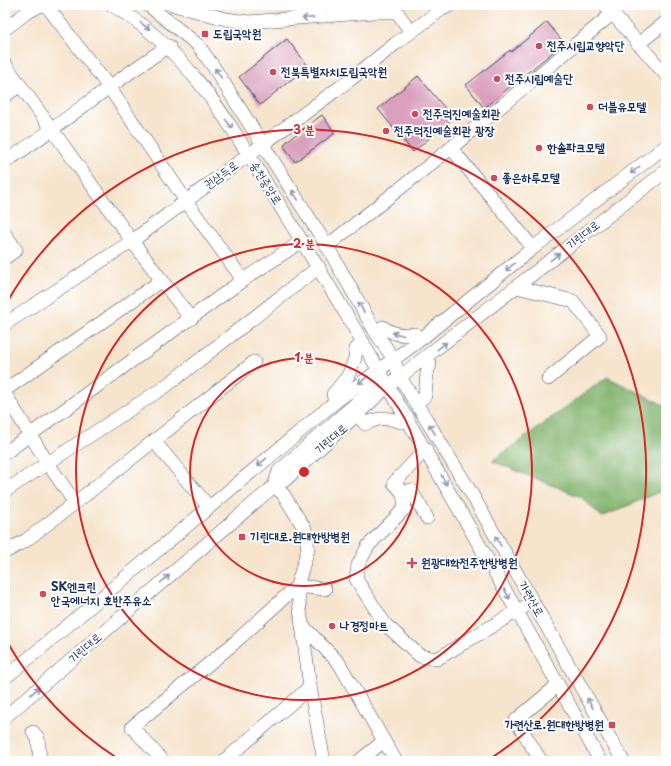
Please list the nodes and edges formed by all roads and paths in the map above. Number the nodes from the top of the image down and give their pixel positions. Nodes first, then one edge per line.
1 (41, 5) edge
2 (46, 5) edge
3 (112, 5) edge
4 (174, 5) edge
5 (451, 5) edge
6 (153, 6) edge
7 (374, 8) edge
8 (609, 9) edge
9 (666, 22) edge
10 (5, 29) edge
11 (411, 32) junction
12 (638, 44) junction
13 (169, 46) junction
14 (5, 64) edge
15 (666, 75) edge
16 (19, 86) junction
17 (109, 87) junction
18 (5, 96) edge
19 (53, 130) junction
20 (263, 143) junction
21 (666, 146) edge
22 (451, 148) junction
23 (248, 155) junction
24 (5, 162) edge
25 (666, 171) edge
26 (186, 201) junction
27 (5, 234) edge
28 (132, 240) junction
29 (302, 241) junction
30 (327, 246) junction
31 (533, 248) junction
32 (5, 258) edge
33 (319, 267) junction
34 (162, 280) junction
35 (243, 280) junction
36 (327, 280) junction
37 (517, 287) junction
38 (191, 319) junction
39 (5, 324) edge
40 (376, 333) junction
41 (420, 340) junction
42 (363, 342) junction
43 (426, 358) junction
44 (254, 362) dead end
45 (388, 372) junction
46 (548, 379) dead end
47 (5, 390) edge
48 (5, 394) edge
49 (335, 402) junction
50 (416, 403) junction
51 (358, 415) junction
52 (408, 418) junction
53 (30, 435) junction
54 (154, 441) junction
55 (426, 449) junction
56 (5, 453) edge
57 (47, 462) junction
58 (274, 486) junction
59 (5, 491) edge
60 (403, 493) junction
61 (75, 503) junction
62 (208, 506) junction
63 (427, 518) dead end
64 (5, 552) edge
65 (297, 586) junction
66 (325, 589) dead end
67 (533, 602) junction
68 (517, 612) junction
69 (302, 625) junction
70 (6, 674) edge
71 (558, 685) junction
72 (310, 686) junction
73 (5, 717) edge
74 (33, 732) dead end
75 (384, 741) junction
76 (228, 760) edge
77 (320, 760) edge
78 (40, 761) edge
79 (163, 761) edge
80 (359, 761) edge
81 (396, 761) edge
82 (541, 761) edge
83 (600, 761) edge
84 (623, 761) edge

1 - 10 street
2 - 17 street
3 -> 13 street, 송천중앙로
7 -> 4 street
5 - 11 street, 권삼득로
20 -> 6 street, 송천중앙로
7 - 11 street
8 - 12 street
8 - 22 street
9 - 12 street
11 - 20 street, 권삼득로
12 - 15 street
13 - 17 street
13 -> 23 street, 송천중앙로
14 - 16 street
16 - 18 street
16 - 19 street
17 - 19 street
17 - 26 street
19 - 24 street
19 - 28 street
20 - 23 street, 권삼득로
30 -> 20 street, 송천중앙로
21 -> 31 street, 기린대로
22 - 30 street
22 - 31 street
23 - 26 street, 권삼득로
23 - 29 street, 송천중앙로
37 -> 25 street, 기린대로
26 - 28 street, 권삼득로
26 - 35 street
27 - 32 street
28 - 34 street
28 - 39 street, 권삼득로
29 - 33 street, 송천중앙로
29 - 35 street
40 -> 30 street, 송천중앙로
31 -> 41 street, 기린대로
33 - 36 street, 송천중앙로
33 - 57 street
34 - 38 street
34 - 47 street
35 - 38 street
36 - 42 street, 송천중앙로
36 - 45 street
43 -> 37 street, 기린대로
37 - 46 street
38 - 53 street
41 -> 40 street
40 - 45 street, 송천중앙로
41 - 45 street, 기린대로
42 - 45 street, 송천중앙로
42 - 49 street
43 - 45 street, 기린대로
43 - 50 street
44 - 54 street
45 -> 49 street, 기린대로
45 - 50 street, 가련산로
45 - 51 street, 기린대로
45 - 52 street, 가련산로
45 - 58 street
48 - 53 street
49 -> 62 street, 기린대로
67 -> 50 street, 가련산로
51 - 52 street
51 - 58 street, 기린대로
52 - 55 street, 가련산로
53 - 56 street
53 - 57 street
54 - 61 street
54 - 62 street
55 - 60 street
55 -> 68 street, 가련산로
57 - 59 street
57 - 61 street
58 - 65 street
73 -> 58 street, 기린대로
60 - 63 street
60 - 68 street
61 - 64 street
62 - 70 street, 기린대로
65 - 66 street
65 - 69 street
65 - 79 street
67 - 68 street
84 -> 67 street, 가련산로
68 - 71 street, 가련산로
69 - 72 street
69 - 75 street
71 - 82 street
71 - 83 street, 가련산로
72 - 76 street
72 - 77 street
74 - 78 street
75 - 80 street
75 - 81 street

